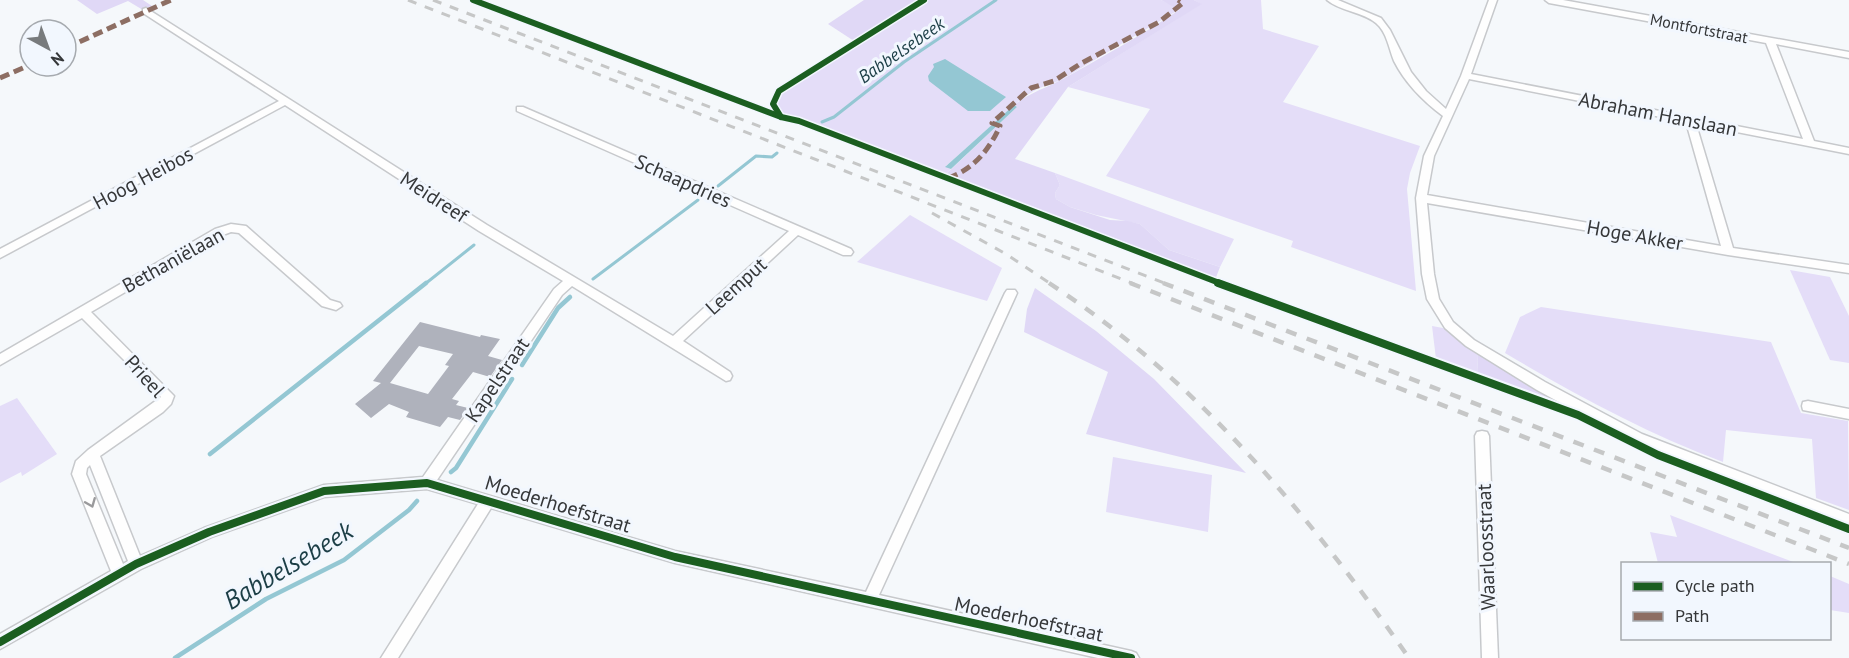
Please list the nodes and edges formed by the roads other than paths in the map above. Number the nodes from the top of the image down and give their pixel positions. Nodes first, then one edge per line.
1 (1331, 0) edge
2 (1493, 0) edge
3 (1549, 0) edge
4 (146, 11) dead end
5 (1770, 41) junction
6 (1849, 55) edge
7 (1466, 76) junction
8 (286, 101) junction
9 (520, 109) dead end
10 (1448, 115) junction
11 (1690, 120) junction
12 (1810, 144) junction
13 (1849, 151) edge
14 (1421, 198) junction
15 (797, 230) junction
16 (1728, 251) junction
17 (847, 252) dead end
18 (0, 254) edge
19 (1849, 269) edge
20 (571, 280) junction
21 (1011, 294) dead end
22 (336, 306) dead end
23 (83, 312) junction
24 (674, 342) junction
25 (0, 360) edge
26 (726, 376) dead end
27 (1808, 406) dead end
28 (1849, 414) edge
29 (1482, 436) dead end
30 (93, 454) junction
31 (427, 483) junction
32 (488, 500) junction
33 (1849, 520) edge
34 (136, 564) junction
35 (119, 573) junction
36 (869, 601) junction
37 (0, 642) edge
38 (389, 658) edge
39 (1131, 658) edge
40 (1490, 658) edge

1 - 10 street
2 - 7 street
3 - 5 street, Montfortstraat
4 - 8 street, Meidreef
5 - 6 street, Montfortstraat
5 - 12 street
7 - 10 street
7 - 11 street, Abraham Hanslaan
8 - 18 street, Hoog Heibos
8 - 20 street, Meidreef
9 - 15 street, Schaapdries
10 - 14 street
11 - 12 street, Abraham Hanslaan
11 - 16 street
12 - 13 street, Abraham Hanslaan
14 - 16 street, Hoge Akker
14 - 33 street
15 - 17 street, Schaapdries
15 - 24 street, Leemput
16 - 19 street, Hoge Akker
20 - 24 street, Meidreef
20 - 31 street, Kapelstraat
21 - 36 street
22 - 23 street, Bethaniëlaan
23 - 25 street, Bethaniëlaan
23 - 30 street, Prieel
24 - 26 street, Meidreef
27 - 28 street
29 - 40 street, Waarloosstraat
30 - 34 street
30 -> 35 street, Prieel
31 - 32 street, Moederhoefstraat
31 - 34 street, Moederhoefstraat
32 - 36 street, Moederhoefstraat
32 - 38 street
34 - 35 street, Moederhoefstraat
35 - 37 street, Moederhoefstraat
36 - 39 street, Moederhoefstraat

